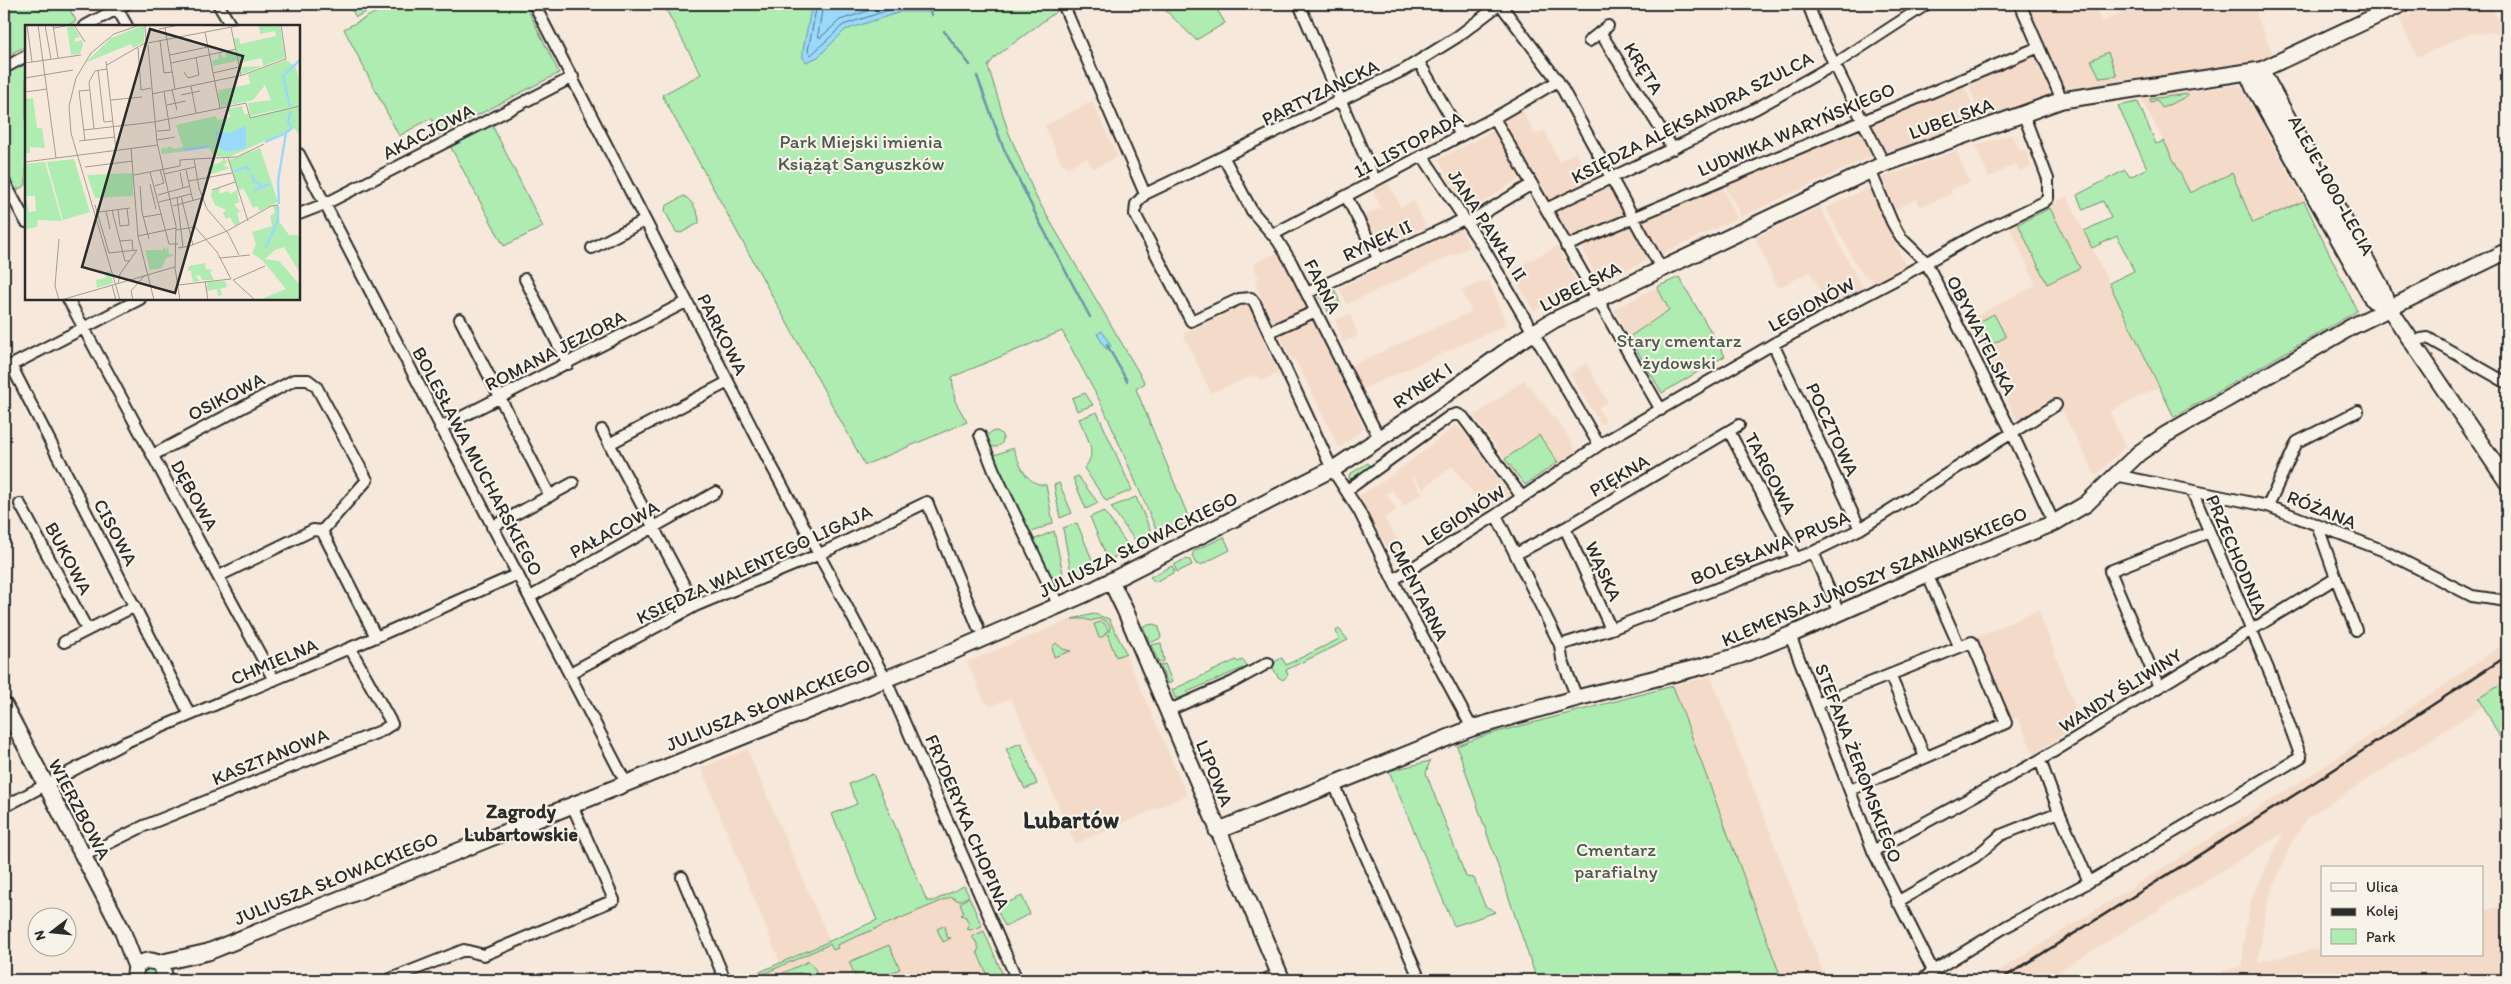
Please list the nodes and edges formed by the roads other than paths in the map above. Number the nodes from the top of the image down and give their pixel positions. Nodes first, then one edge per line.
1 (218, 4) edge
2 (534, 4) edge
3 (1064, 4) edge
4 (1299, 4) edge
5 (1500, 4) edge
6 (1808, 4) edge
7 (1927, 4) edge
8 (2020, 4) edge
9 (2402, 4) edge
10 (122, 7) edge
11 (87, 25) edge
12 (127, 25) edge
13 (230, 25) edge
14 (1589, 41) dead end
15 (2039, 47) junction
16 (25, 57) edge
17 (1419, 62) junction
18 (1835, 64) junction
19 (4, 68) edge
20 (2255, 72) junction
21 (572, 77) junction
22 (1558, 81) junction
23 (2062, 100) junction
24 (1341, 102) junction
25 (2023, 113) junction
26 (1494, 118) junction
27 (1863, 120) junction
28 (1461, 135) junction
29 (1672, 149) junction
30 (1422, 155) junction
31 (300, 156) edge
32 (1224, 158) junction
33 (1877, 167) junction
34 (1613, 177) junction
35 (1375, 180) junction
36 (4, 181) edge
37 (1532, 184) junction
38 (1145, 194) junction
39 (1346, 196) junction
40 (325, 204) junction
41 (1546, 209) junction
42 (300, 214) edge
43 (1632, 216) junction
44 (25, 220) edge
45 (644, 221) junction
46 (1465, 221) junction
47 (1272, 235) junction
48 (1566, 246) junction
49 (592, 248) dead end
50 (2507, 251) edge
51 (1378, 258) junction
52 (1926, 262) junction
53 (1661, 268) junction
54 (525, 279) dead end
55 (1307, 293) junction
56 (1596, 299) junction
57 (69, 300) edge
58 (138, 300) edge
59 (686, 302) junction
60 (2389, 308) junction
61 (1316, 311) junction
62 (460, 319) dead end
63 (84, 328) junction
64 (1269, 332) junction
65 (1533, 332) junction
66 (1773, 344) junction
67 (2413, 344) junction
68 (568, 364) junction
69 (8, 367) edge
70 (728, 382) junction
71 (2507, 383) edge
72 (499, 398) junction
73 (2056, 405) dead end
74 (1660, 410) junction
75 (2358, 411) dead end
76 (1739, 425) dead end
77 (440, 428) junction
78 (602, 430) dead end
79 (1729, 431) junction
80 (2012, 433) junction
81 (980, 436) dead end
82 (1379, 438) junction
83 (609, 444) junction
84 (1599, 445) junction
85 (153, 455) junction
86 (1332, 470) junction
87 (2115, 475) junction
88 (2507, 482) edge
89 (573, 483) dead end
90 (1346, 491) junction
91 (2192, 491) junction
92 (716, 492) dead end
93 (550, 496) junction
94 (1522, 497) junction
95 (20, 504) dead end
96 (2268, 506) junction
97 (1496, 515) junction
98 (2054, 523) junction
99 (492, 527) junction
100 (652, 527) junction
101 (2318, 527) junction
102 (1565, 528) junction
103 (1860, 529) junction
104 (322, 531) junction
105 (2209, 532) junction
106 (1813, 552) junction
107 (820, 554) junction
108 (1516, 554) junction
109 (1796, 559) junction
110 (518, 574) junction
111 (1927, 574) junction
112 (219, 576) junction
113 (2336, 578) junction
114 (1392, 580) junction
115 (1111, 581) junction
116 (530, 597) junction
117 (2507, 601) edge
118 (135, 606) junction
119 (695, 606) junction
120 (1059, 606) junction
121 (1839, 613) junction
122 (978, 628) dead end
123 (87, 629) junction
124 (1610, 629) junction
125 (2250, 630) junction
126 (2356, 630) dead end
127 (1790, 635) junction
128 (376, 637) junction
129 (64, 642) dead end
130 (1560, 645) junction
131 (1959, 646) junction
132 (350, 648) junction
133 (1268, 663) dead end
134 (570, 673) junction
135 (1890, 675) junction
136 (886, 678) junction
137 (274, 680) junction
138 (2159, 687) junction
139 (1577, 698) junction
140 (1817, 704) junction
141 (4, 705) edge
142 (1167, 711) junction
143 (190, 715) junction
144 (1472, 728) junction
145 (1925, 757) junction
146 (2040, 760) junction
147 (626, 783) junction
148 (45, 784) junction
149 (1334, 784) junction
150 (1850, 790) junction
151 (572, 805) junction
152 (4, 807) edge
153 (2059, 812) junction
154 (1217, 831) junction
155 (1873, 851) junction
156 (83, 856) junction
157 (682, 877) dead end
158 (2089, 882) junction
159 (1897, 902) junction
160 (122, 930) junction
161 (208, 952) junction
162 (155, 962) junction
163 (1932, 971) junction
164 (132, 975) edge
165 (1280, 977) edge
166 (165, 979) edge
167 (388, 980) edge
168 (725, 980) edge
169 (1017, 980) edge
170 (1264, 980) edge
171 (1420, 980) edge
172 (1922, 980) edge

1 - 13 street
2 - 21 street, PARKOWA
3 - 38 street
4 - 24 street
5 - 17 street, PARTYZANCKA
5 - 22 street
6 - 18 street, OBYWATELSKA
7 - 18 street, KSIĘDZA ALEKSANDRA SZULCA
8 - 15 street
9 - 20 street, LUBELSKA
10 - 11 street
10 - 12 street
14 - 29 street, KRĘTA
15 - 23 street
15 - 27 street, LUDWIKA WARYŃSKIEGO
16 - 19 street
17 - 24 street, PARTYZANCKA
17 - 28 street
18 - 27 street, OBYWATELSKA
18 - 29 street, KSIĘDZA ALEKSANDRA SZULCA
20 - 23 street, LUBELSKA
20 - 60 street, ALEJE 1000-LECIA
21 - 40 street, AKACJOWA
21 - 45 street, PARKOWA
22 - 26 street, 11 LISTOPADA
22 - 34 street
23 - 25 street, LUBELSKA
24 - 32 street, PARTYZANCKA
24 - 35 street
25 - 33 street, LUBELSKA
25 - 52 street, LEGIONÓW
26 - 28 street, 11 LISTOPADA
26 - 37 street
27 - 33 street, OBYWATELSKA
27 - 43 street, LUDWIKA WARYŃSKIEGO
28 - 30 street, 11 LISTOPADA
29 - 34 street, KSIĘDZA ALEKSANDRA SZULCA
30 - 35 street, 11 LISTOPADA
30 - 46 street, JANA PAWŁA II
31 - 40 street, BOLESŁAWA MUCHARSKIEGO
32 - 38 street, PARTYZANCKA
32 - 47 street, FARNA
33 - 52 street, OBYWATELSKA
33 - 53 street, LUBELSKA
34 - 41 street, KSIĘDZA ALEKSANDRA SZULCA
34 - 43 street
35 - 39 street, 11 LISTOPADA
36 - 44 street
37 - 41 street
37 - 46 street, RYNEK II
38 - 64 street, CMENTARNA
39 - 47 street, 11 LISTOPADA
39 - 51 street
40 - 42 street, AKACJOWA
40 - 77 street, BOLESŁAWA MUCHARSKIEGO
41 - 48 street
43 - 48 street, LUDWIKA WARYŃSKIEGO
43 - 53 street
45 - 49 street
45 - 59 street, PARKOWA
46 - 51 street, RYNEK II
46 - 65 street, JANA PAWŁA II
47 - 55 street, FARNA
48 - 56 street
50 - 60 street, KLEMENSA JUNOSZY SZANIAWSKIEGO
51 - 55 street, RYNEK II
52 - 66 street, LEGIONÓW
52 - 80 street, OBYWATELSKA
53 - 56 street, LUBELSKA
54 - 68 street
55 - 61 street, FARNA
56 - 65 street, LUBELSKA
56 - 74 street
57 - 63 street, DĘBOWA
58 - 63 street
59 - 68 street, ROMANA JEZIORA
59 - 70 street, PARKOWA
60 - 67 street, ALEJE 1000-LECIA
60 - 87 street, KLEMENSA JUNOSZY SZANIAWSKIEGO
61 - 64 street
61 - 82 street, FARNA
62 - 72 street
63 - 69 street
63 - 85 street, DĘBOWA
64 - 86 street, CMENTARNA
65 - 82 street, RYNEK I
65 - 84 street, JANA PAWŁA II
66 - 74 street, LEGIONÓW
66 - 103 street, POCZTOWA
67 - 71 street
67 - 88 street, ALEJE 1000-LECIA
68 - 72 street, ROMANA JEZIORA
69 - 118 street, CISOWA
70 - 83 street
70 - 107 street, PARKOWA
72 - 77 street, ROMANA JEZIORA
72 - 93 street
73 - 80 street, BOLESŁAWA PRUSA
74 - 84 street, LEGIONÓW
75 - 96 street
76 - 79 street, PIĘKNA
77 - 99 street, BOLESŁAWA MUCHARSKIEGO
78 - 83 street
79 - 102 street, PIĘKNA
79 - 109 street, TARGOWA
80 - 98 street, OBYWATELSKA
80 - 103 street, BOLESŁAWA PRUSA
81 - 120 street
82 - 86 street, RYNEK I
83 - 100 street
84 - 94 street, LEGIONÓW
85 - 104 street, OSIKOWA
85 - 112 street, DĘBOWA
86 - 90 street, CMENTARNA
86 - 115 street, JULIUSZA SŁOWACKIEGO
87 - 91 street, RÓŻANA
87 - 98 street, KLEMENSA JUNOSZY SZANIAWSKIEGO
89 - 93 street
90 - 94 street
90 - 114 street, CMENTARNA
91 - 96 street, RÓŻANA
91 - 105 street, PRZECHODNIA
92 - 100 street, PAŁACOWA
93 - 99 street
94 - 97 street, LEGIONÓW
95 - 123 street, BUKOWA
96 - 101 street, RÓŻANA
97 - 108 street
97 - 114 street, LEGIONÓW
98 - 111 street, KLEMENSA JUNOSZY SZANIAWSKIEGO
99 - 110 street, BOLESŁAWA MUCHARSKIEGO
100 - 116 street, PAŁACOWA
100 - 119 street
101 - 113 street
101 - 117 street, RÓŻANA
102 - 108 street, PIĘKNA
102 - 124 street, WĄSKA
103 - 106 street, BOLESŁAWA PRUSA
104 - 112 street
104 - 128 street
105 - 125 street, PRZECHODNIA
105 - 138 street
106 - 109 street, BOLESŁAWA PRUSA
106 - 121 street
107 - 119 street, KSIĘDZA WALENTEGO LIGAJA
107 - 122 street, KSIĘDZA WALENTEGO LIGAJA
107 - 136 street, PARKOWA
108 - 130 street
109 - 124 street, BOLESŁAWA PRUSA
110 - 116 street, BOLESŁAWA MUCHARSKIEGO
110 - 128 street, CHMIELNA
111 - 121 street, KLEMENSA JUNOSZY SZANIAWSKIEGO
111 - 131 street
112 - 137 street, DĘBOWA
113 - 125 street, WANDY ŚLIWINY
113 - 126 street
114 - 144 street, CMENTARNA
115 - 120 street, JULIUSZA SŁOWACKIEGO
115 - 142 street, LIPOWA
116 - 134 street, BOLESŁAWA MUCHARSKIEGO
118 - 123 street
118 - 143 street, CISOWA
119 - 134 street, KSIĘDZA WALENTEGO LIGAJA
120 - 136 street, JULIUSZA SŁOWACKIEGO
121 - 127 street, KLEMENSA JUNOSZY SZANIAWSKIEGO
123 - 129 street
124 - 130 street, BOLESŁAWA PRUSA
125 - 138 street, WANDY ŚLIWINY
125 - 158 street, PRZECHODNIA
127 - 139 street, KLEMENSA JUNOSZY SZANIAWSKIEGO
127 - 140 street, STEFANA ŻEROMSKIEGO
128 - 132 street, CHMIELNA
130 - 139 street
131 - 135 street
131 - 145 street
132 - 137 street, CHMIELNA
132 - 156 street, KASZTANOWA
133 - 142 street
134 - 147 street, BOLESŁAWA MUCHARSKIEGO
135 - 140 street
135 - 145 street
136 - 147 street, JULIUSZA SŁOWACKIEGO
136 - 169 street, FRYDERYKA CHOPINA
137 - 143 street, CHMIELNA
138 - 146 street, WANDY ŚLIWINY
139 - 144 street, KLEMENSA JUNOSZY SZANIAWSKIEGO
140 - 150 street, STEFANA ŻEROMSKIEGO
141 - 148 street, WIERZBOWA
142 - 154 street, LIPOWA
143 - 148 street, CHMIELNA
144 - 149 street, KLEMENSA JUNOSZY SZANIAWSKIEGO
145 - 150 street
146 - 153 street
146 - 155 street, WANDY ŚLIWINY
147 - 151 street, JULIUSZA SŁOWACKIEGO
148 - 152 street, CHMIELNA
148 - 156 street, WIERZBOWA
149 - 154 street, KLEMENSA JUNOSZY SZANIAWSKIEGO
149 - 171 street
150 - 155 street, STEFANA ŻEROMSKIEGO
151 - 161 street, JULIUSZA SŁOWACKIEGO
151 - 167 street
153 - 158 street
153 - 159 street
154 - 165 street, LIPOWA
155 - 159 street, STEFANA ŻEROMSKIEGO
156 - 160 street, WIERZBOWA
157 - 168 street
158 - 163 street
159 - 163 street, STEFANA ŻEROMSKIEGO
160 - 162 street, WIERZBOWA
160 - 164 street, WIERZBOWA
161 - 162 street, JULIUSZA SŁOWACKIEGO
161 - 166 street, JULIUSZA SŁOWACKIEGO
162 - 164 street, JULIUSZA SŁOWACKIEGO
162 - 166 street, WIERZBOWA
163 - 172 street
165 - 170 street

